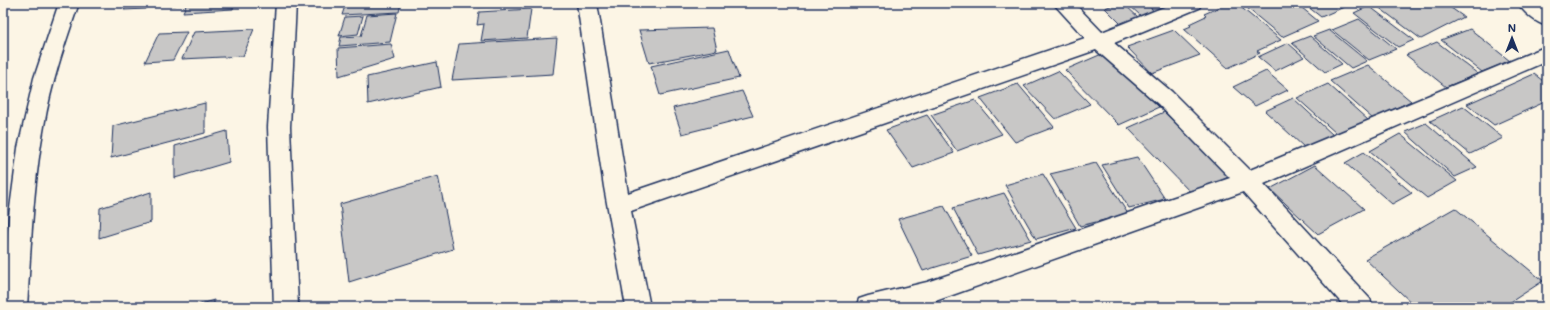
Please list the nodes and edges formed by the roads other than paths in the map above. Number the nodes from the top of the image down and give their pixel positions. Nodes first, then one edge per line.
1 (69, 3) edge
2 (286, 3) edge
3 (587, 3) edge
4 (1064, 3) edge
5 (1192, 3) edge
6 (1528, 3) edge
7 (1547, 19) edge
8 (1099, 41) junction
9 (1547, 53) edge
10 (1247, 180) junction
11 (619, 206) junction
12 (15, 307) edge
13 (286, 307) edge
14 (638, 307) edge
15 (868, 307) edge
16 (1361, 307) edge

1 - 12 street
2 - 13 street
3 - 11 street
4 - 8 street
5 - 8 street
6 - 7 street
8 - 10 street
8 - 11 street
9 - 10 street
10 - 15 street
10 - 16 street
11 - 14 street

